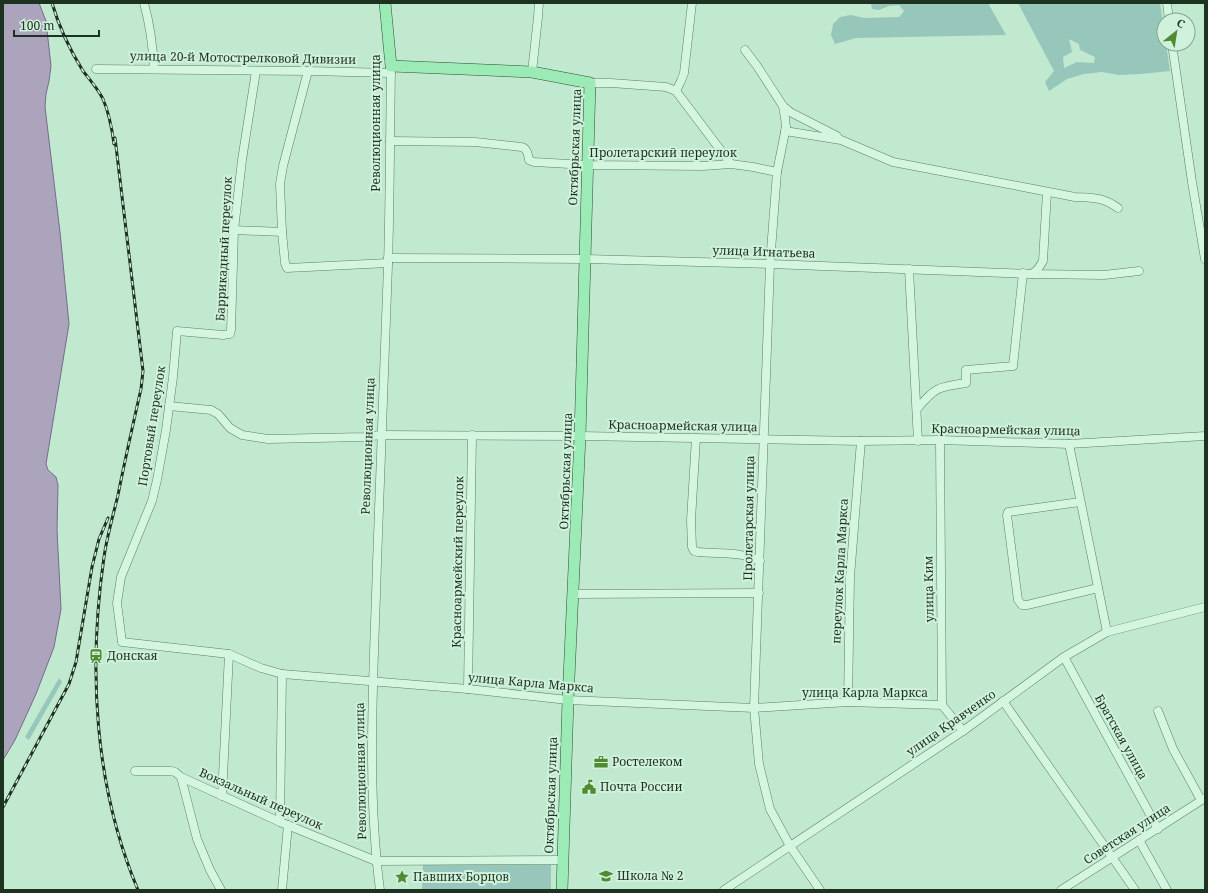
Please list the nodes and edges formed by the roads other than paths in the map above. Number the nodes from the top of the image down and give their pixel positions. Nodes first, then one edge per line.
1 (144, 3) edge
2 (385, 3) edge
3 (539, 3) edge
4 (692, 4) edge
5 (745, 50) dead end
6 (1173, 52) edge
7 (96, 69) dead end
8 (154, 69) junction
9 (391, 70) junction
10 (256, 71) junction
11 (308, 71) junction
12 (532, 72) junction
13 (590, 83) junction
14 (676, 90) junction
15 (783, 106) junction
16 (785, 131) junction
17 (390, 141) junction
18 (847, 142) junction
19 (731, 164) junction
20 (587, 165) junction
21 (777, 172) junction
22 (1047, 192) junction
23 (1118, 208) dead end
24 (234, 230) junction
25 (282, 232) junction
26 (586, 259) junction
27 (1205, 259) edge
28 (388, 261) junction
29 (770, 264) junction
30 (909, 269) junction
31 (1139, 271) dead end
32 (1023, 273) junction
33 (1032, 274) junction
34 (230, 334) joint
35 (169, 406) junction
36 (917, 409) junction
37 (381, 435) junction
38 (472, 435) junction
39 (580, 436) junction
40 (1205, 437) edge
41 (696, 438) junction
42 (763, 439) junction
43 (940, 440) junction
44 (860, 441) junction
45 (918, 441) junction
46 (1069, 444) junction
47 (1080, 502) junction
48 (760, 561) junction
49 (1098, 588) junction
50 (759, 593) junction
51 (573, 594) junction
52 (1205, 607) edge
53 (1107, 632) junction
54 (122, 642) joint
55 (229, 654) junction
56 (1064, 656) junction
57 (282, 674) junction
58 (374, 681) junction
59 (468, 689) junction
60 (568, 700) junction
61 (848, 702) junction
62 (1002, 702) junction
63 (942, 705) junction
64 (754, 708) junction
65 (1158, 711) dead end
66 (963, 731) junction
67 (135, 771) dead end
68 (182, 777) junction
69 (222, 796) junction
70 (1203, 799) edge
71 (284, 824) junction
72 (1158, 828) junction
73 (1139, 840) junction
74 (790, 846) junction
75 (1113, 858) junction
76 (562, 860) junction
77 (376, 861) junction
78 (221, 890) edge
79 (282, 890) edge
80 (380, 890) edge
81 (562, 890) edge
82 (724, 890) edge
83 (820, 890) edge
84 (1061, 890) edge
85 (1135, 890) edge
86 (1167, 890) edge

1 - 8 street
2 - 9 main road, Революционная улица
3 - 12 street
4 - 14 street
5 - 15 street
6 - 27 street
7 - 8 street, улица 20-й Мотострелковой Дивизии
8 - 10 street, улица 20-й Мотострелковой Дивизии
9 - 11 street, улица 20-й Мотострелковой Дивизии
9 - 12 main road, улица 20-й Мотострелковой Дивизии
9 - 17 street, Революционная улица
10 - 11 street, улица 20-й Мотострелковой Дивизии
10 - 24 street, Баррикадный переулок
11 - 25 street
12 - 13 main road, улица 20-й Мотострелковой Дивизии
13 - 14 street, улица 20-й Мотострелковой Дивизии
13 - 20 main road, Октябрьская улица
14 - 19 street
15 - 16 street, Пролетарская улица
15 - 18 street
16 - 18 street
16 - 21 street, Пролетарская улица
17 - 20 street, Пролетарский переулок
17 - 28 street, Революционная улица
18 - 22 street
19 - 20 street, Пролетарский переулок
19 - 21 street, Пролетарский переулок
20 - 26 main road, Октябрьская улица
21 - 29 street, Пролетарская улица
22 - 23 street
22 - 33 street
24 - 25 street
24 - 34 street, Баррикадный переулок
25 - 28 street, улица Игнатьева
26 - 28 street, улица Игнатьева
26 - 29 street, улица Игнатьева
26 - 39 main road, Октябрьская улица
28 - 37 street, Революционная улица
29 - 30 street, улица Игнатьева
29 - 42 street, Пролетарская улица
30 - 32 street, улица Игнатьева
30 - 36 street
31 - 33 street, улица Игнатьева
32 - 33 street, улица Игнатьева
32 - 36 street
34 - 35 street, Портовый переулок
35 - 37 street, Красноармейская улица
35 - 54 street, Портовый переулок
36 - 45 street
37 - 38 street, Красноармейская улица
37 - 58 street, Революционная улица
38 - 39 street, Красноармейская улица
38 - 59 street, Красноармейский переулок
39 - 41 street, Красноармейская улица
39 - 51 main road, Октябрьская улица
40 - 46 street, Красноармейская улица
41 - 42 street, Красноармейская улица
41 - 48 street
42 - 44 street, Красноармейская улица
42 - 48 street, Пролетарская улица
43 - 45 street, Красноармейская улица
43 - 46 street, Красноармейская улица
43 - 63 street, улица Ким
44 - 45 street, Красноармейская улица
44 - 61 street, переулок Карла Маркса
46 - 47 street
47 - 49 street
47 - 49 street
48 - 50 street, Пролетарская улица
49 - 53 street
50 - 51 street
50 - 64 street, Пролетарская улица
51 - 60 main road, Октябрьская улица
52 - 53 street, улица Кравченко
53 - 56 street, улица Кравченко
54 - 55 street, улица Карла Маркса
55 - 57 street, улица Карла Маркса
55 - 69 street
56 - 62 street, улица Кравченко
56 - 72 street, Братская улица
57 - 58 street, улица Карла Маркса
57 - 71 street
58 - 59 street, улица Карла Маркса
58 - 77 street, Революционная улица
59 - 60 street, улица Карла Маркса
60 - 64 street, улица Карла Маркса
60 - 76 main road, Октябрьская улица
61 - 63 street, улица Карла Маркса
61 - 64 street, улица Карла Маркса
62 - 66 street, улица Кравченко
62 - 75 street
63 - 66 street
64 - 74 street, Пролетарская улица
65 - 70 street
66 - 74 street, улица Кравченко
67 - 68 street, Вокзальный переулок
68 - 69 street, Вокзальный переулок
68 - 78 street
69 - 71 street, Вокзальный переулок
70 - 72 street, Советская улица
71 - 77 street, Вокзальный переулок
71 - 79 street
72 - 73 street, Советская улица
73 - 75 street, Советская улица
73 - 86 street
74 - 82 street, улица Кравченко
74 - 83 street, Пролетарская улица
75 - 84 street, Советская улица
75 - 85 street
76 - 77 street
76 - 81 main road, Октябрьская улица
77 - 80 street, Революционная улица

